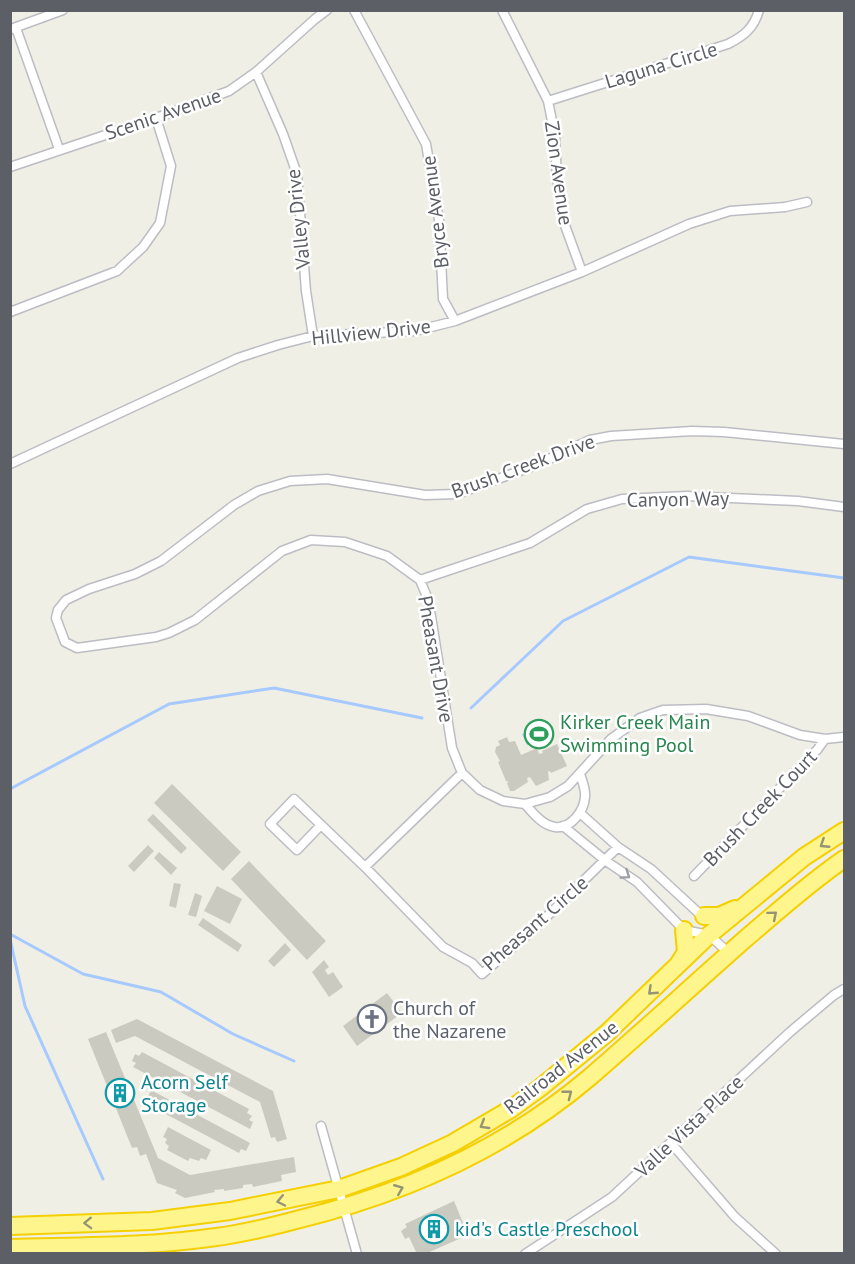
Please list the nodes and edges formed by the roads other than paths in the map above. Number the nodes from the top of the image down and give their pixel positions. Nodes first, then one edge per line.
1 (63, 10) edge
2 (327, 10) edge
3 (354, 10) edge
4 (502, 10) edge
5 (759, 10) edge
6 (13, 29) edge
7 (256, 72) junction
8 (548, 101) junction
9 (156, 118) junction
10 (59, 149) junction
11 (10, 167) edge
12 (807, 202) dead end
13 (582, 272) junction
14 (10, 312) edge
15 (455, 321) junction
16 (313, 336) junction
17 (844, 444) edge
18 (10, 464) edge
19 (844, 507) edge
20 (420, 580) junction
21 (65, 642) joint
22 (844, 737) edge
23 (825, 739) junction
24 (462, 772) junction
25 (580, 774) junction
26 (525, 804) junction
27 (580, 813) junction
28 (321, 825) junction
29 (563, 826) junction
30 (844, 831) edge
31 (618, 847) junction
32 (844, 859) edge
33 (606, 861) junction
34 (365, 867) junction
35 (694, 876) dead end
36 (763, 891) junction
37 (704, 916) junction
38 (684, 930) junction
39 (709, 935) junction
40 (729, 953) junction
41 (677, 968) junction
42 (844, 988) edge
43 (321, 1126) dead end
44 (671, 1143) junction
45 (339, 1189) junction
46 (344, 1208) junction
47 (10, 1226) edge
48 (10, 1248) edge
49 (357, 1254) edge
50 (525, 1254) edge
51 (776, 1254) edge

1 - 6 street
2 - 7 street, Scenic Avenue
3 - 15 street, Bryce Avenue
4 - 8 street, Zion Avenue
5 - 8 street, Laguna Circle
6 - 10 street
7 - 9 street, Scenic Avenue
7 - 16 street, Valley Drive
8 - 13 street, Zion Avenue
9 - 10 street, Scenic Avenue
9 - 14 street
10 - 11 street, Scenic Avenue
12 - 13 street, Hillview Drive
13 - 15 street, Hillview Drive
15 - 16 street, Hillview Drive
16 - 18 street, Hillview Drive
17 - 21 street, Brush Creek Drive
19 - 20 street, Canyon Way
20 - 21 street, Pheasant Drive
20 - 24 street, Pheasant Drive
22 - 23 street
23 - 25 street
23 - 35 street, Brush Creek Court
24 - 26 street, Pheasant Drive
24 - 34 street
25 - 26 street, Pheasant Drive
25 - 27 street
26 - 29 street
27 - 29 street
27 - 31 street
28 - 28 street
28 - 34 street
29 - 33 street
30 -> 36 highway, Railroad Avenue
31 - 33 street, Pheasant Circle
31 - 37 street
40 -> 32 highway, Railroad Avenue
33 - 34 street, Pheasant Circle
33 -> 38 street
36 - 37 highway
36 - 39 highway, Railroad Avenue
37 - 39 street
38 - 39 street
38 - 41 highway
39 - 40 street
39 - 41 highway, Railroad Avenue
46 -> 40 highway, Railroad Avenue
41 -> 45 highway, Railroad Avenue
42 - 44 street, Valle Vista Place
43 - 45 street
44 - 50 street, Valle Vista Place
44 - 51 street
45 - 46 street
45 -> 47 highway, Railroad Avenue
46 - 48 highway, Railroad Avenue
46 - 49 street

